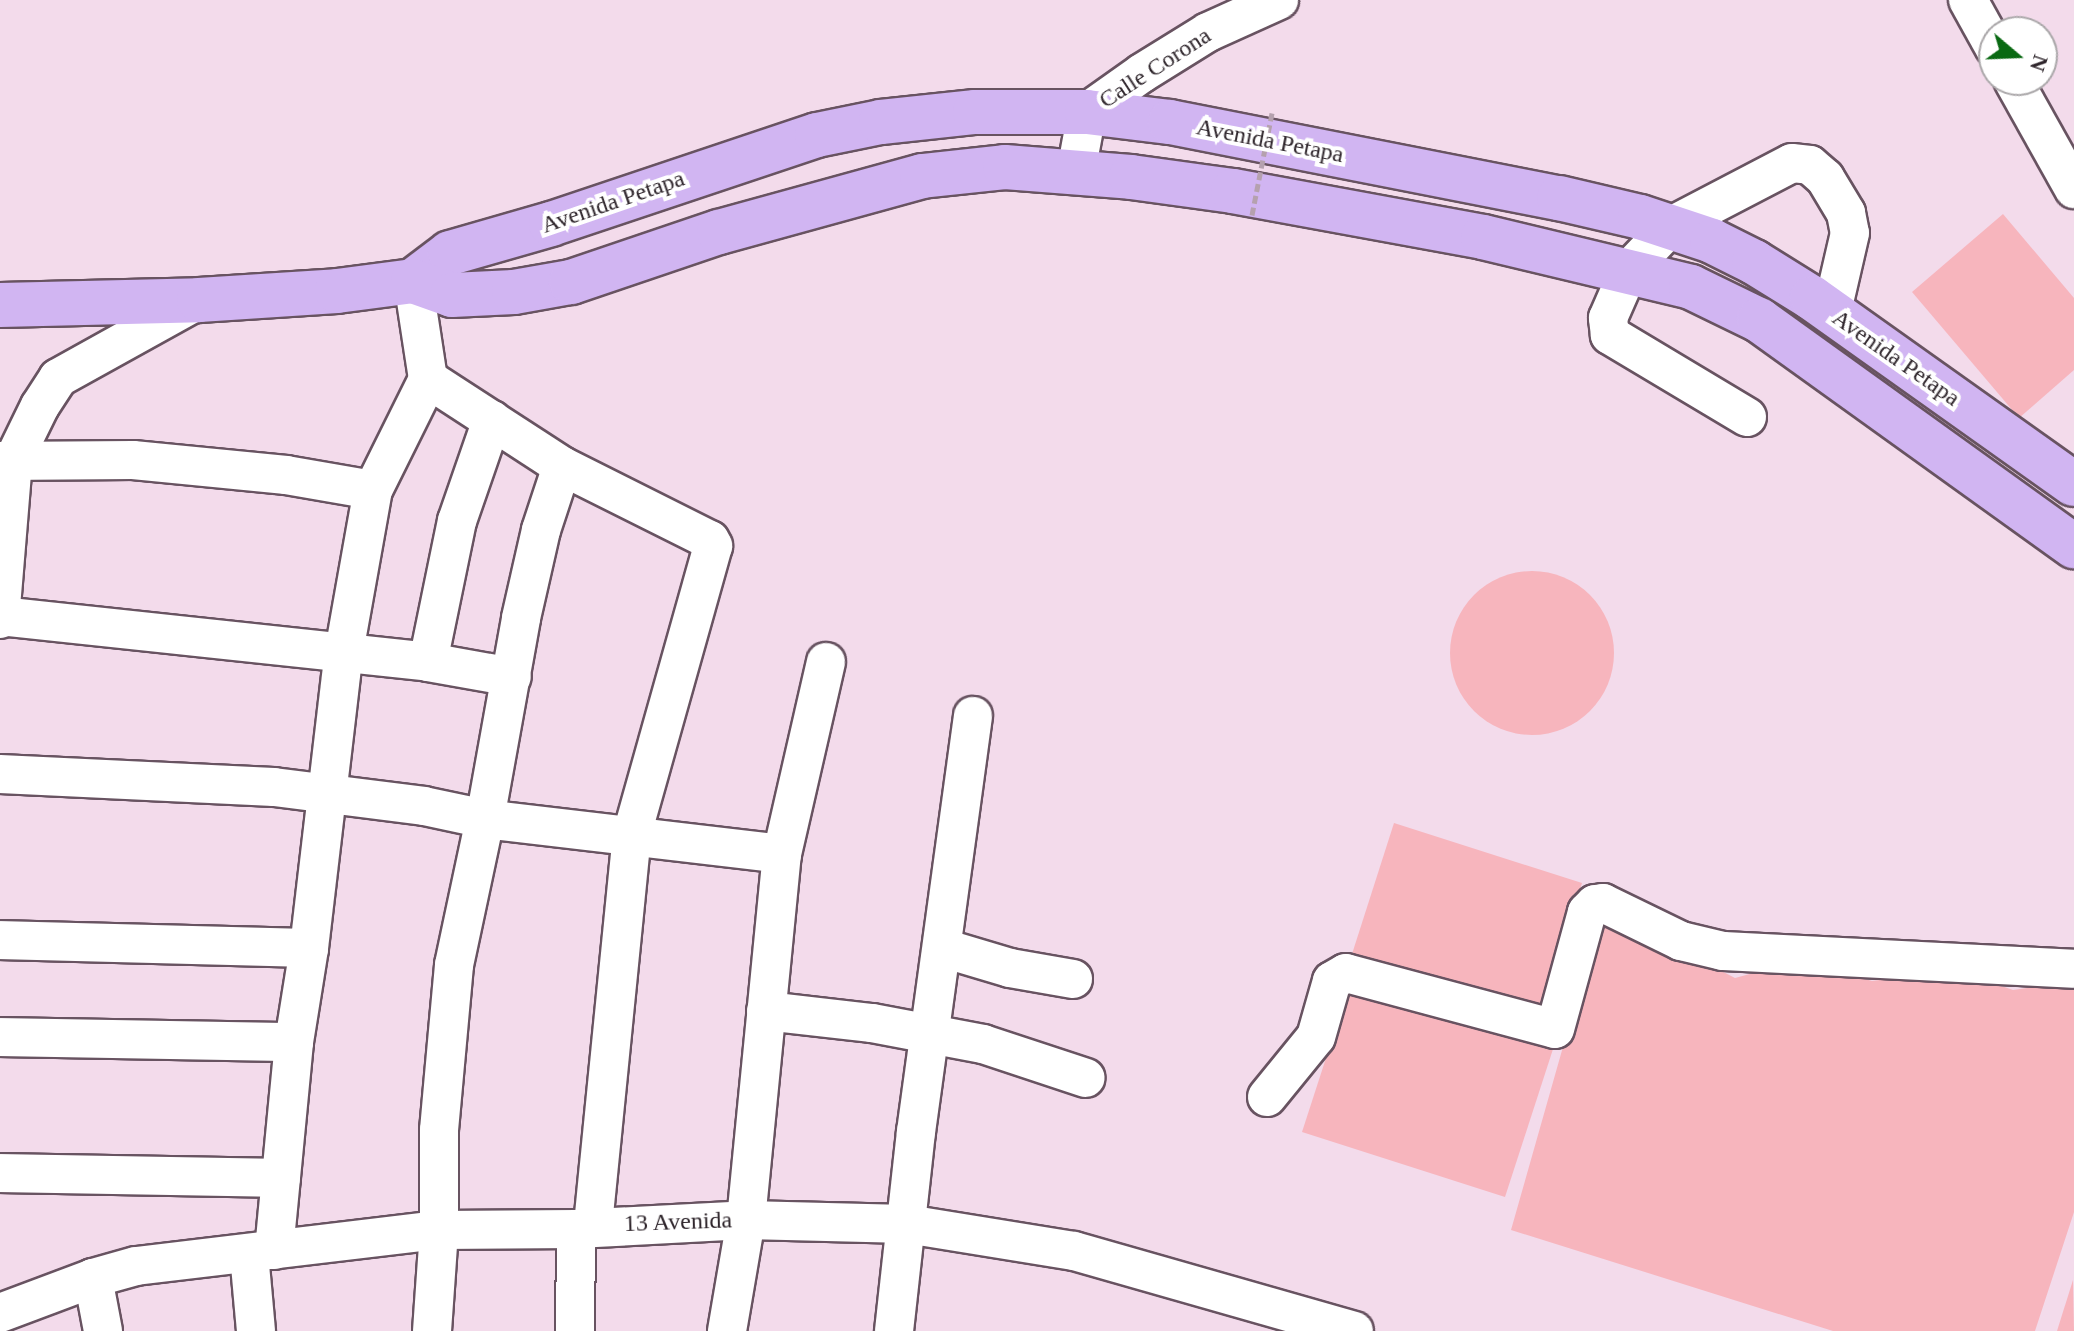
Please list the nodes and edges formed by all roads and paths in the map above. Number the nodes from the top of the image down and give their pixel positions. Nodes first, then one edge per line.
1 (1279, 0) edge
2 (1968, 0) edge
3 (1978, 18) edge
4 (2022, 96) edge
5 (1087, 112) junction
6 (1272, 113) dead end
7 (1076, 172) junction
8 (2074, 189) edge
9 (1252, 215) dead end
10 (1671, 226) junction
11 (1629, 270) junction
12 (413, 281) junction
13 (199, 300) junction
14 (0, 305) edge
15 (1832, 311) junction
16 (428, 379) junction
17 (1747, 417) dead end
18 (492, 420) junction
19 (7, 461) edge
20 (562, 466) junction
21 (2074, 484) edge
22 (373, 490) junction
23 (2074, 546) edge
24 (0, 617) edge
25 (344, 652) junction
26 (428, 662) junction
27 (826, 662) dead end
28 (512, 677) junction
29 (973, 716) dead end
30 (0, 774) edge
31 (325, 793) junction
32 (485, 819) junction
33 (632, 834) junction
34 (782, 854) junction
35 (0, 940) edge
36 (309, 948) junction
37 (943, 948) junction
38 (2074, 969) edge
39 (1073, 979) dead end
40 (766, 1011) junction
41 (928, 1035) junction
42 (0, 1037) edge
43 (294, 1042) junction
44 (1086, 1078) dead end
45 (1267, 1097) dead end
46 (0, 1173) edge
47 (281, 1178) junction
48 (746, 1220) junction
49 (907, 1224) junction
50 (585, 1228) junction
51 (439, 1230) junction
52 (262, 1252) junction
53 (93, 1278) junction
54 (0, 1313) edge
55 (103, 1331) edge
56 (256, 1331) edge
57 (432, 1331) edge
58 (575, 1331) edge
59 (727, 1331) edge
60 (894, 1331) edge
61 (1354, 1331) edge

1 - 5 street, Calle Corona
2 - 3 street
4 - 8 street
5 - 7 street, Calle Corona
5 - 10 main road, Avenida Petapa
5 - 12 main road, Avenida Petapa
6 - 9 path, bridge
7 - 11 main road, Avenida Petapa
7 - 12 main road, Avenida Petapa
10 - 11 street
10 - 15 main road, Avenida Petapa
10 - 15 street
11 - 17 street
11 - 23 main road, Avenida Petapa
12 - 13 main road, Avenida Petapa
12 - 16 street
13 - 14 main road, Avenida Petapa
13 - 19 street
15 - 21 main road, Avenida Petapa
16 - 18 street
16 - 22 street
18 - 20 street
18 - 26 street
19 - 22 street
19 - 24 street
20 - 28 street
20 - 33 street
22 - 25 street
24 - 25 street
25 - 26 street
25 - 31 street
26 - 28 street
27 - 34 street
28 - 32 street
29 - 37 street
30 - 31 street
31 - 32 street
31 - 36 street
32 - 33 street
32 - 51 street
33 - 34 street
33 - 50 street
34 - 40 street
35 - 36 street
36 - 43 street
37 - 39 street
37 - 41 street
38 - 45 street
40 - 41 street
40 - 48 street
41 - 44 street
41 - 49 street
42 - 43 street
43 - 47 street
46 - 47 street
47 - 52 street
48 - 49 street, 13 Avenida
48 - 50 street, 13 Avenida
48 - 59 street
49 - 60 street
49 - 61 street, 13 Avenida
50 - 51 street, 13 Avenida
50 - 58 street
51 - 52 street, 13 Avenida
51 - 57 street
52 - 53 street, 13 Avenida
52 - 56 street
53 - 54 street, 13 Avenida
53 - 55 street

